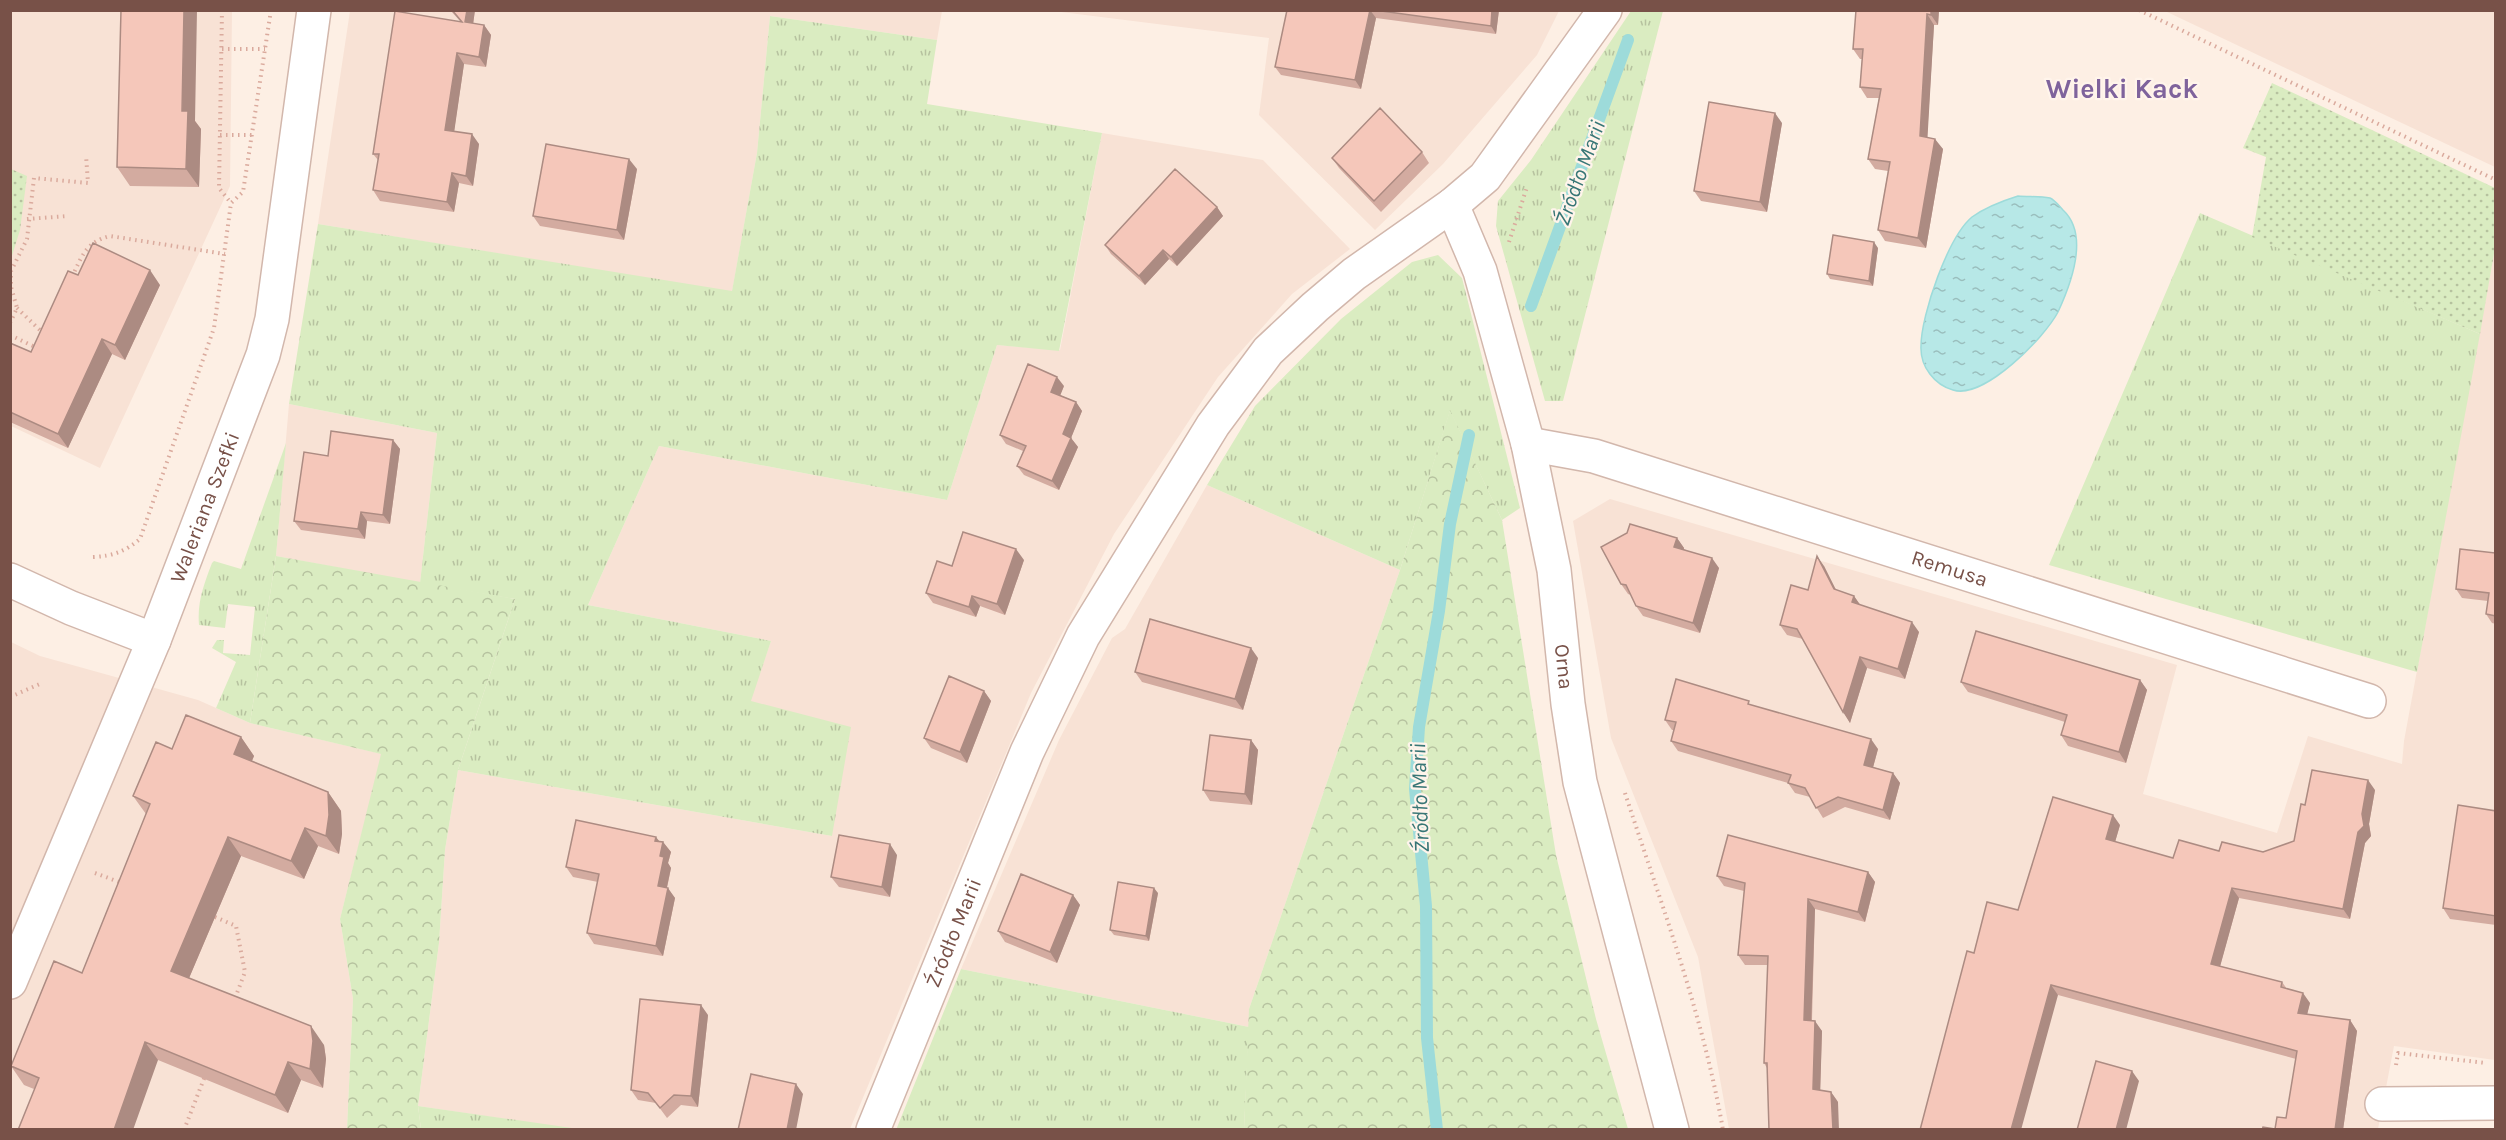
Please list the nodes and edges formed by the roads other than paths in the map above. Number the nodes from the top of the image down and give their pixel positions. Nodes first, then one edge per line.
1 (314, 10) edge
2 (1605, 10) edge
3 (1452, 205) junction
4 (1528, 444) junction
5 (10, 580) edge
6 (154, 640) junction
7 (2369, 701) dead end
8 (10, 982) edge
9 (2496, 1103) edge
10 (2382, 1104) dead end
11 (873, 1130) edge
12 (1672, 1130) edge

1 - 6 street, Waleriana Szefki
2 - 3 street, Źródło Marii
3 - 4 street, Orna
3 - 11 street, Źródło Marii
4 - 7 street, Remusa
4 - 12 street, Orna
5 - 6 street
6 - 8 street, Waleriana Szefki
9 - 10 street

